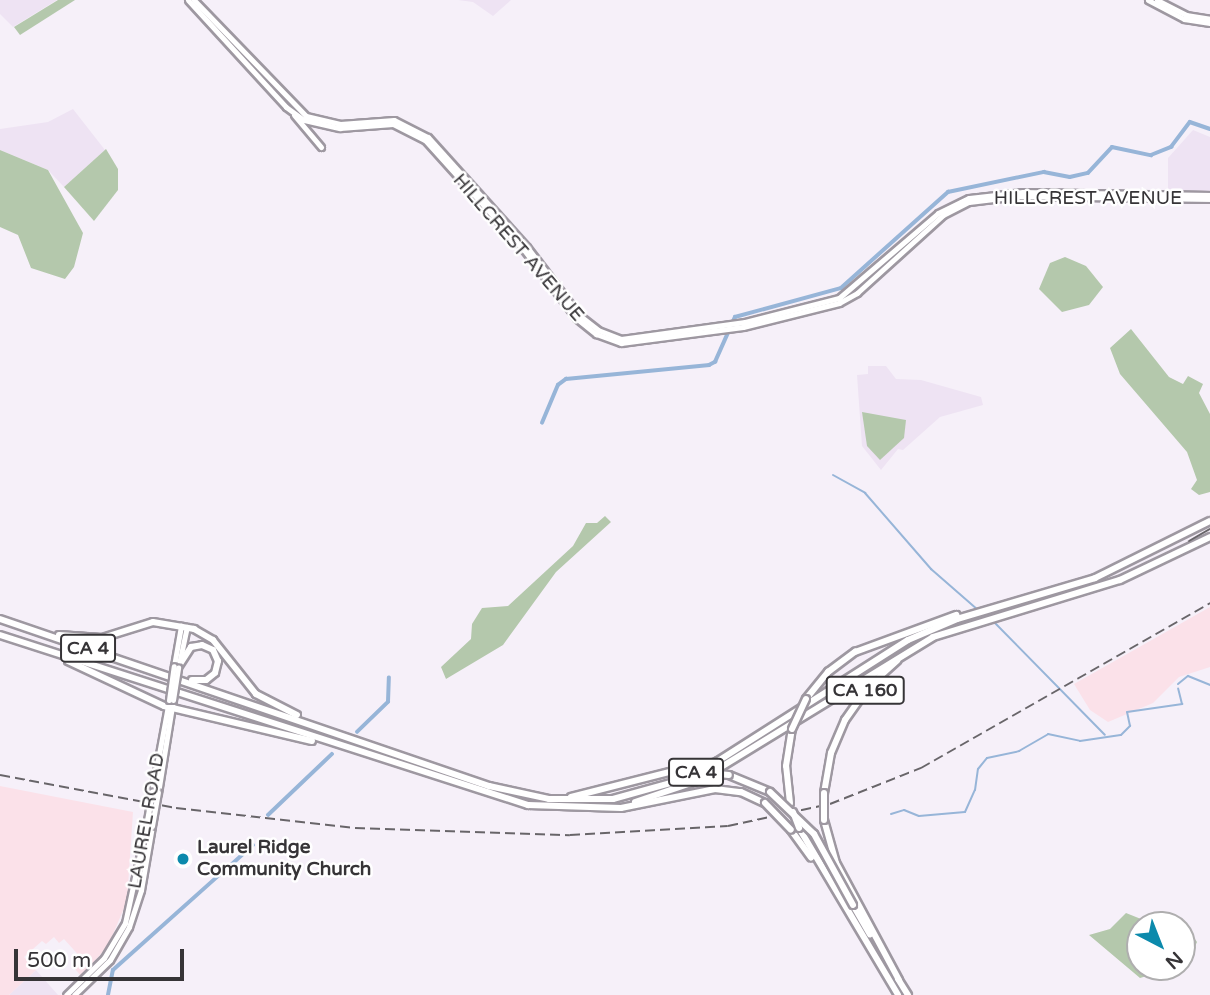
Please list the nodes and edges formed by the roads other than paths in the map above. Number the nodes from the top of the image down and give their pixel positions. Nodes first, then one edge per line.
1 (188, 0) edge
2 (194, 0) edge
3 (1148, 0) edge
4 (1157, 0) edge
5 (1210, 21) edge
6 (292, 112) junction
7 (321, 147) dead end
8 (1170, 193) junction
9 (1154, 197) junction
10 (1210, 197) edge
11 (733, 326) junction
12 (1210, 521) edge
13 (1210, 537) edge
14 (989, 610) junction
15 (0, 619) edge
16 (184, 626) junction
17 (957, 627) junction
18 (36, 630) junction
19 (0, 635) edge
20 (42, 649) junction
21 (176, 667) junction
22 (170, 675) junction
23 (170, 704) junction
24 (185, 711) junction
25 (327, 729) junction
26 (167, 738) junction
27 (315, 740) junction
28 (155, 792) junction
29 (536, 797) junction
30 (606, 807) junction
31 (844, 906) junction
32 (899, 980) junction
33 (70, 994) edge
34 (898, 995) edge
35 (908, 995) edge

1 - 6 main road, HILLCREST AVENUE
2 - 11 main road, HILLCREST AVENUE
3 - 5 main road
4 - 5 main road
6 - 7 main road
6 - 11 main road, HILLCREST AVENUE
8 - 9 main road
8 - 10 main road, HILLCREST AVENUE
8 - 11 main road, HILLCREST AVENUE
9 - 10 main road, HILLCREST AVENUE
9 - 11 main road, HILLCREST AVENUE
12 - 14 highway, CA 4
13 - 17 highway, CA 4
14 - 29 highway, CA 4
14 - 31 highway, CA 160, bridge
15 - 18 highway, CA 4
16 - 18 highway
16 - 21 main road, LAUREL ROAD
16 - 25 highway
17 - 30 highway, CA 4
17 - 32 highway, CA 160, bridge
18 - 22 highway, CA 4
19 - 20 highway, CA 4
20 - 23 highway
20 - 27 highway, CA 4
21 - 22 highway
21 - 23 main road, LAUREL ROAD, bridge
22 - 25 highway, CA 4
23 - 24 highway
23 - 26 main road, LAUREL ROAD
23 - 28 main road, LAUREL ROAD
24 - 26 main road
24 - 27 highway
25 - 29 highway, CA 4
26 - 28 main road, LAUREL ROAD
27 - 30 highway, CA 4
28 - 33 main road, LAUREL ROAD, bridge
29 - 32 highway, bridge
30 - 31 highway, bridge
31 - 34 highway, CA 160
32 - 35 highway, CA 160

